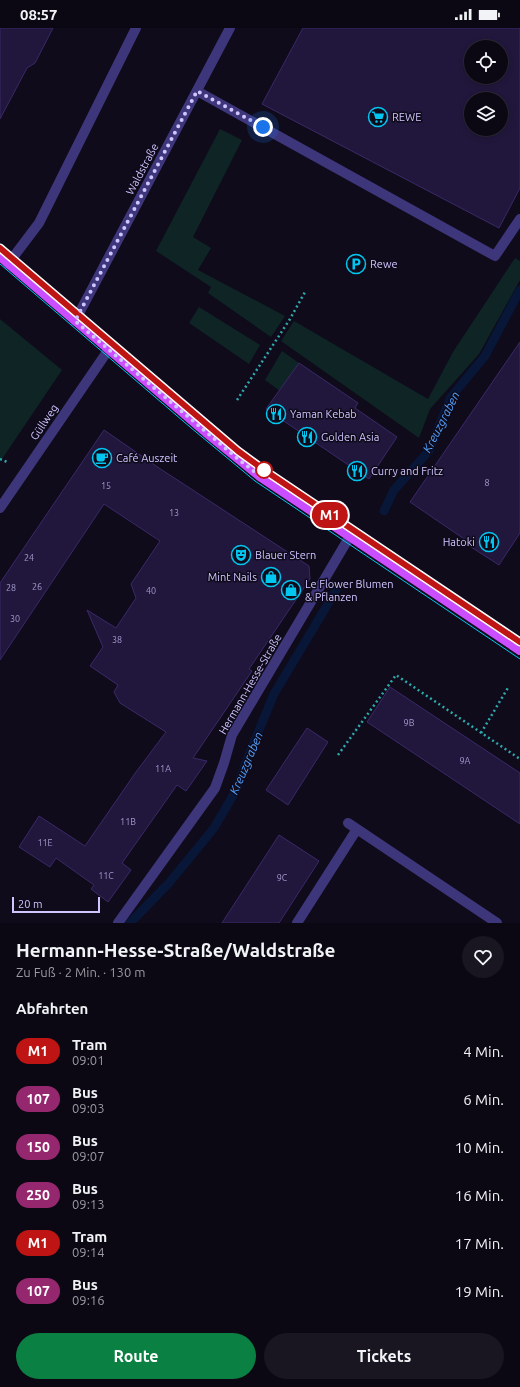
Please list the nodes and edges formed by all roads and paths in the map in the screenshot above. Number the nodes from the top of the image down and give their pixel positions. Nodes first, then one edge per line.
1 (136, 28) edge
2 (230, 28) edge
3 (197, 91) junction
4 (520, 219) edge
5 (0, 256) edge
6 (8, 264) junction
7 (305, 292) dead end
8 (75, 321) junction
9 (108, 349) junction
10 (237, 400) dead end
11 (0, 459) edge
12 (8, 463) dead end
13 (0, 508) edge
14 (350, 536) junction
15 (520, 650) edge
16 (509, 686) dead end
17 (481, 733) junction
18 (338, 755) dead end
19 (520, 759) edge
20 (348, 823) dead end
21 (357, 829) junction
22 (118, 923) edge
23 (297, 923) edge
24 (497, 923) edge

1 - 6 street
2 - 3 street, Waldstraße
3 - 4 street
3 - 8 street, Waldstraße
5 - 6 main road
6 - 8 main road
7 - 10 path
8 - 9 main road
9 - 13 street, Güllweg
9 - 14 main road
11 - 12 path
14 - 15 main road
14 - 22 street, Hermann-Hesse-Straße
16 - 17 path
17 - 18 path
17 - 19 path
20 - 21 street
21 - 23 street
21 - 24 street

